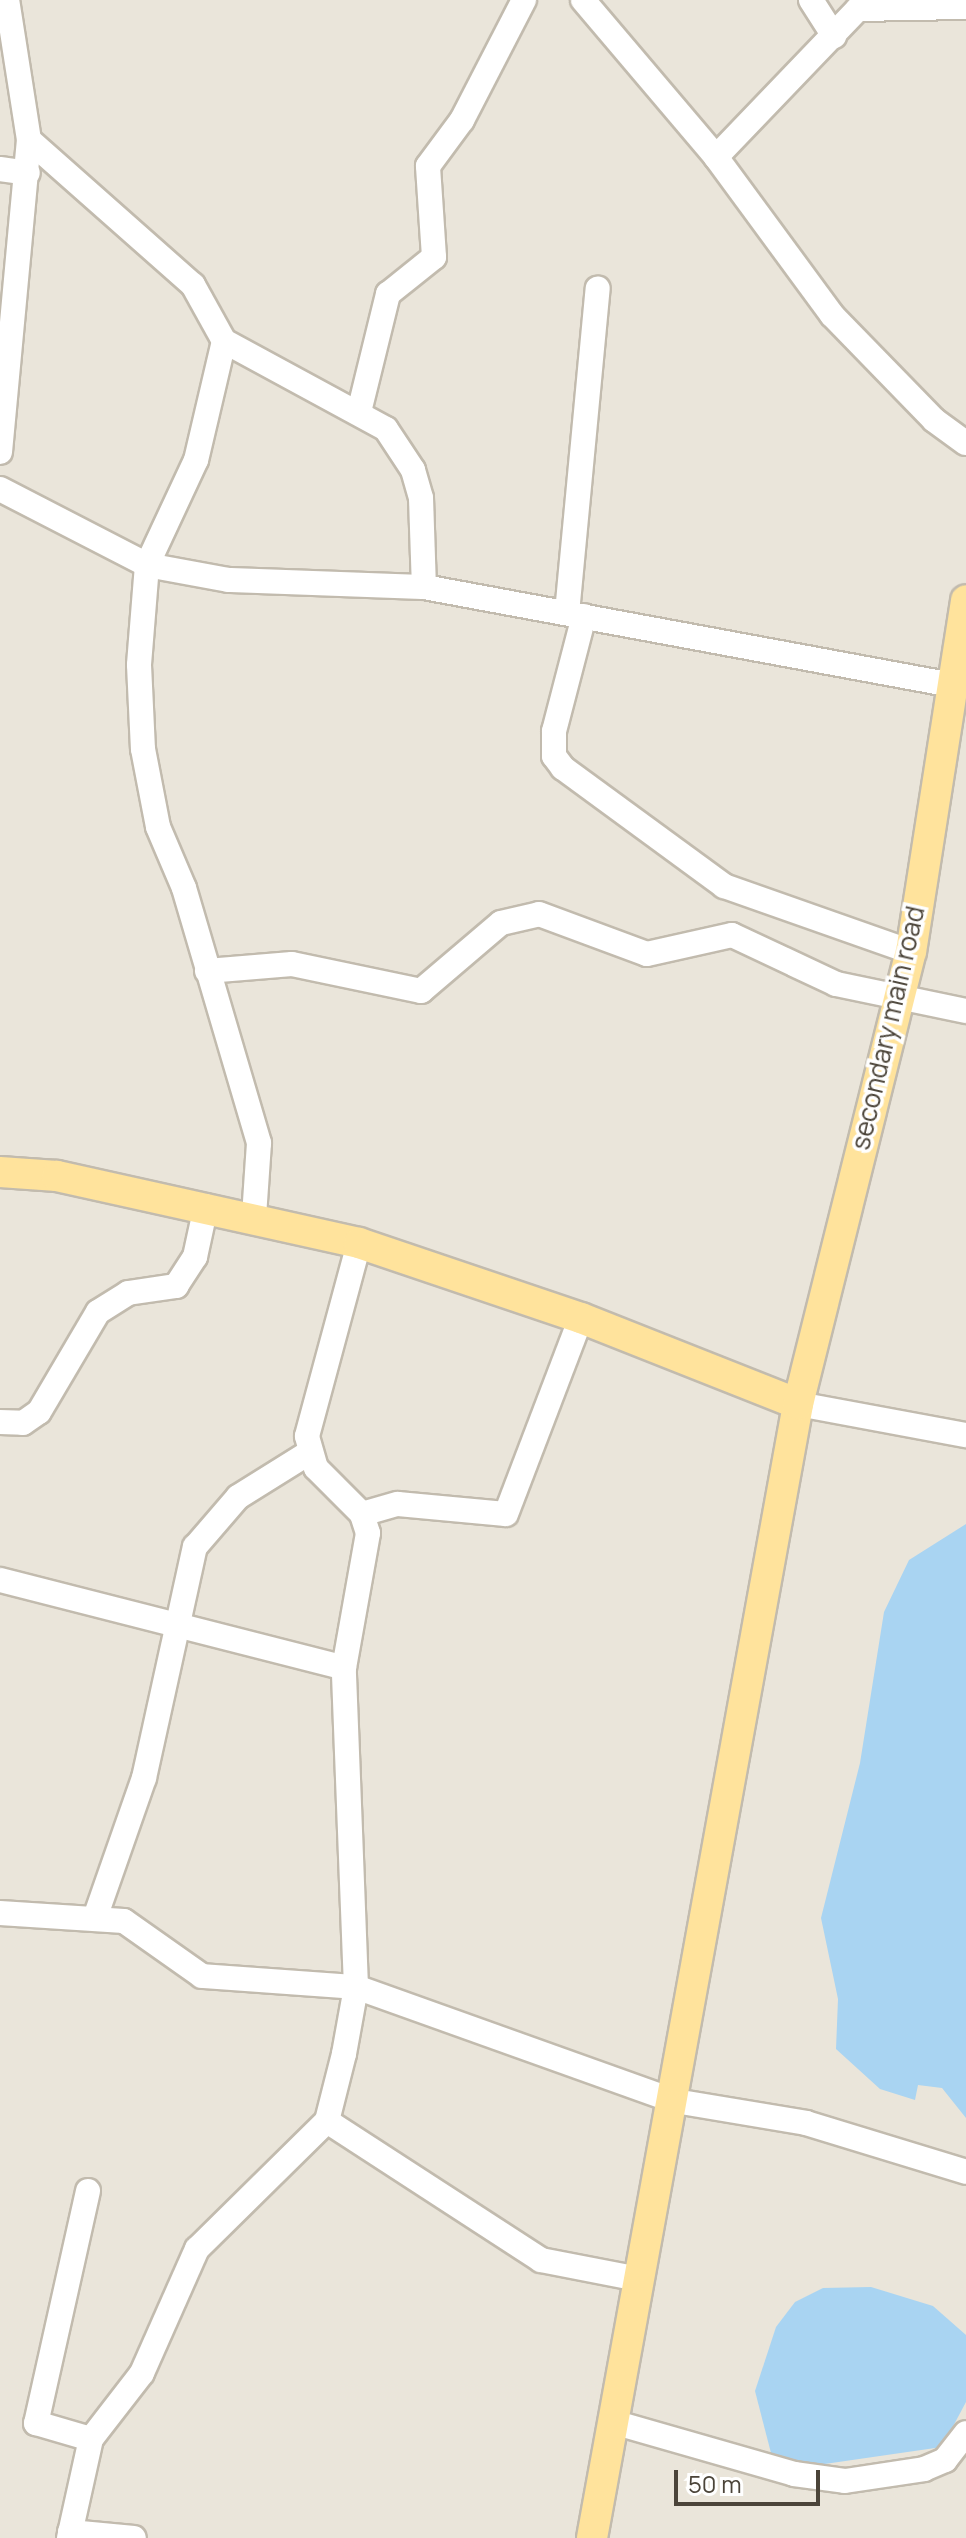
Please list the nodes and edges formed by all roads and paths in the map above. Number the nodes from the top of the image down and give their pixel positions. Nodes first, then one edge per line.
1 (7, 0) edge
2 (524, 0) edge
3 (583, 0) edge
4 (811, 0) edge
5 (961, 0) edge
6 (859, 4) edge
7 (834, 36) junction
8 (29, 140) junction
9 (716, 157) junction
10 (0, 169) edge
11 (28, 173) junction
12 (598, 288) dead end
13 (224, 341) junction
14 (359, 412) junction
15 (966, 443) edge
16 (0, 452) edge
17 (0, 489) edge
18 (147, 565) junction
19 (424, 587) junction
20 (966, 600) edge
21 (575, 615) junction
22 (952, 685) junction
23 (911, 952) junction
24 (207, 971) junction
25 (966, 997) edge
26 (896, 1002) junction
27 (954, 1008) edge
28 (0, 1172) edge
29 (206, 1206) junction
30 (254, 1216) junction
31 (359, 1243) junction
32 (581, 1318) junction
33 (798, 1404) junction
34 (0, 1422) edge
35 (966, 1435) edge
36 (310, 1452) junction
37 (362, 1514) junction
38 (0, 1580) edge
39 (175, 1623) junction
40 (344, 1668) junction
41 (0, 1913) edge
42 (96, 1915) junction
43 (356, 1987) junction
44 (675, 2101) junction
45 (327, 2121) junction
46 (966, 2172) edge
47 (88, 2191) dead end
48 (639, 2279) junction
49 (613, 2422) junction
50 (966, 2433) edge
51 (91, 2439) junction
52 (70, 2535) edge
53 (134, 2538) edge
54 (592, 2538) edge

1 - 8 street
2 - 14 street
3 - 9 street
4 - 7 street
5 - 6 street
6 - 7 street
7 - 9 street
8 - 11 street
8 - 13 street
9 - 15 street
10 - 11 street
11 - 16 street
12 - 21 street
13 - 14 street
13 - 18 street
14 - 19 street
17 - 18 street
18 - 19 street
18 - 24 street
19 - 21 street
20 - 22 main road, secondary main road
21 - 22 street
21 - 23 street
22 - 23 main road, secondary main road
23 - 26 main road, secondary main road
24 - 26 street
24 - 30 street
25 - 27 street
26 - 27 street
26 - 33 main road, secondary main road
28 - 29 main road
29 - 30 main road
29 - 34 street
30 - 31 main road
31 - 32 main road
31 - 36 street
32 - 33 main road
32 - 37 street
33 - 35 street
33 - 44 main road, secondary main road
36 - 37 street
36 - 39 street
37 - 40 street
38 - 39 street
39 - 40 street
39 - 42 street
40 - 43 street
41 - 42 street
42 - 43 street
43 - 44 street
43 - 45 street
44 - 46 street
44 - 48 main road, secondary main road
45 - 48 street
45 - 51 street
47 - 51 street
48 - 49 main road, secondary main road
49 - 50 street
49 - 54 main road, secondary main road
51 - 52 street
52 - 53 street

